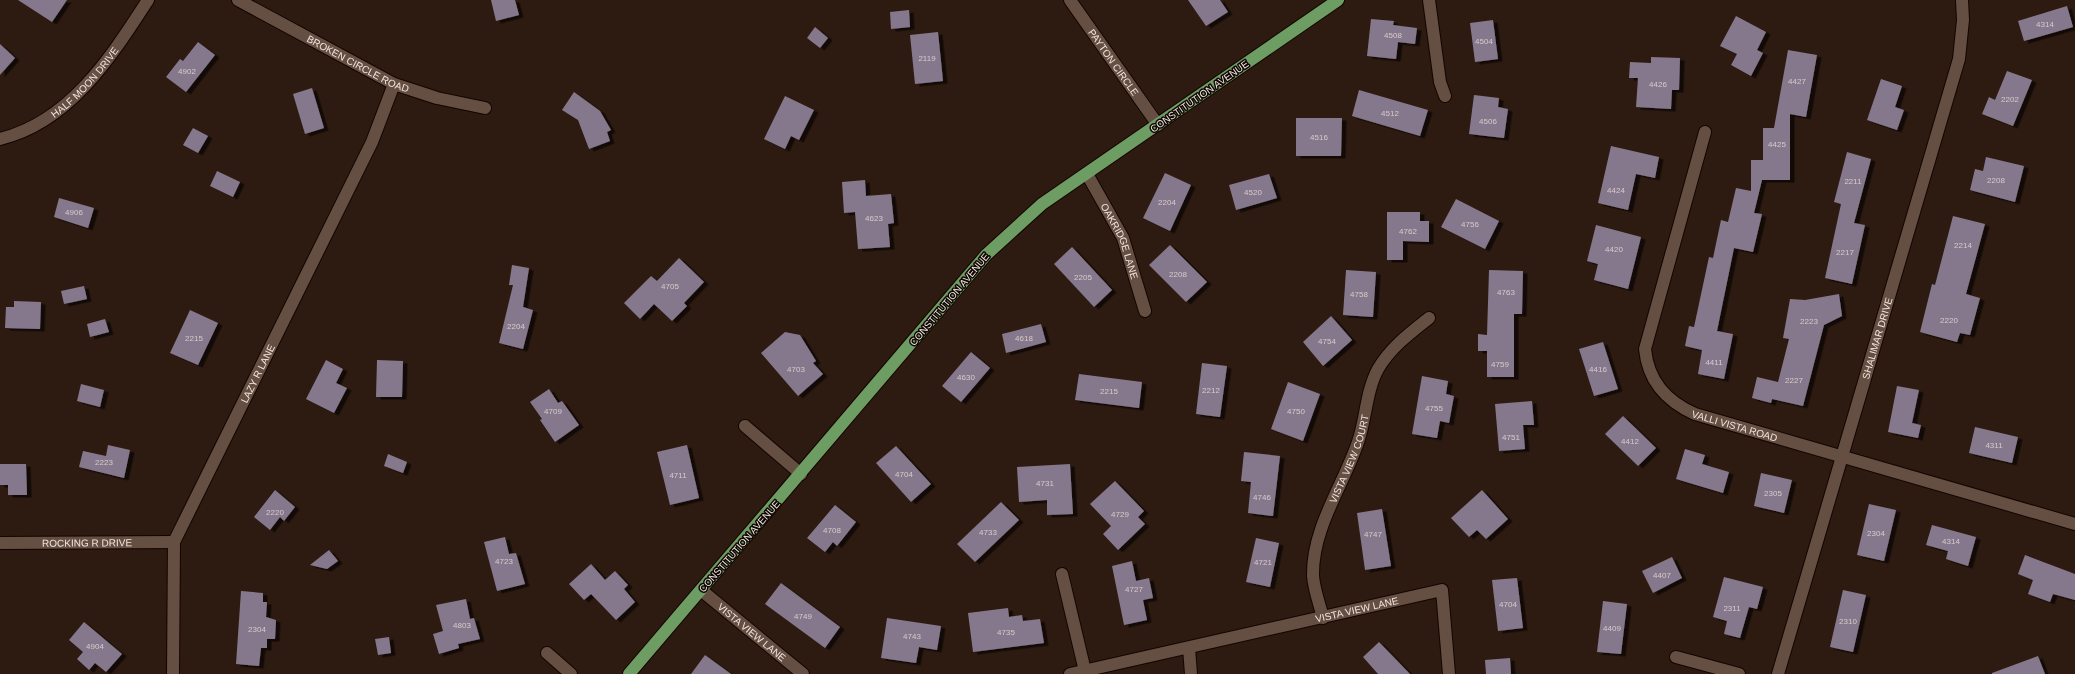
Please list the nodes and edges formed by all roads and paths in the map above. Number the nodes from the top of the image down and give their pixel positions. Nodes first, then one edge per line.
1 (148, 0) edge
2 (238, 0) edge
3 (1070, 0) edge
4 (1338, 0) edge
5 (1429, 0) edge
6 (1962, 0) edge
7 (394, 84) junction
8 (1445, 96) dead end
9 (485, 108) dead end
10 (1158, 125) junction
11 (1705, 132) dead end
12 (0, 139) edge
13 (1087, 174) junction
14 (1145, 311) dead end
15 (1429, 318) dead end
16 (745, 426) dead end
17 (1842, 456) junction
18 (801, 474) junction
19 (2075, 524) edge
20 (174, 542) junction
21 (0, 543) edge
22 (1062, 574) dead end
23 (701, 590) junction
24 (1323, 618) junction
25 (1189, 648) junction
26 (547, 653) dead end
27 (1676, 657) dead end
28 (1085, 671) junction
29 (174, 674) edge
30 (571, 674) edge
31 (629, 674) edge
32 (804, 674) edge
33 (1070, 674) edge
34 (1191, 674) edge
35 (1449, 674) edge
36 (1739, 674) edge
37 (1778, 674) edge

1 - 12 street, HALF MOON DRIVE
2 - 7 street, BROKEN CIRCLE ROAD
3 - 10 street, PAYTON CIRCLE
4 - 10 main road, CONSTITUTION AVENUE
5 - 8 street
6 - 17 street, SHALIMAR DRIVE
7 - 9 street, BROKEN CIRCLE ROAD
7 - 20 street, LAZY R LANE
10 - 13 main road, CONSTITUTION AVENUE
11 - 17 street, VALLI VISTA ROAD
13 - 14 street, OAKRIDGE LANE
13 - 18 main road, CONSTITUTION AVENUE
15 - 24 street, VISTA VIEW COURT
16 - 18 street
17 - 19 street, VALLI VISTA ROAD
17 - 37 street, SHALIMAR DRIVE
18 - 23 main road, CONSTITUTION AVENUE
20 - 21 street, ROCKING R DRIVE
20 - 29 street, LAZY R LANE
22 - 28 street
23 - 31 main road, CONSTITUTION AVENUE
23 - 32 street, VISTA VIEW LANE
24 - 25 street, VISTA VIEW LANE
24 - 35 street, VISTA VIEW LANE
25 - 28 street, VISTA VIEW LANE
25 - 34 street
26 - 30 street
27 - 36 street
28 - 33 street, VISTA VIEW LANE

